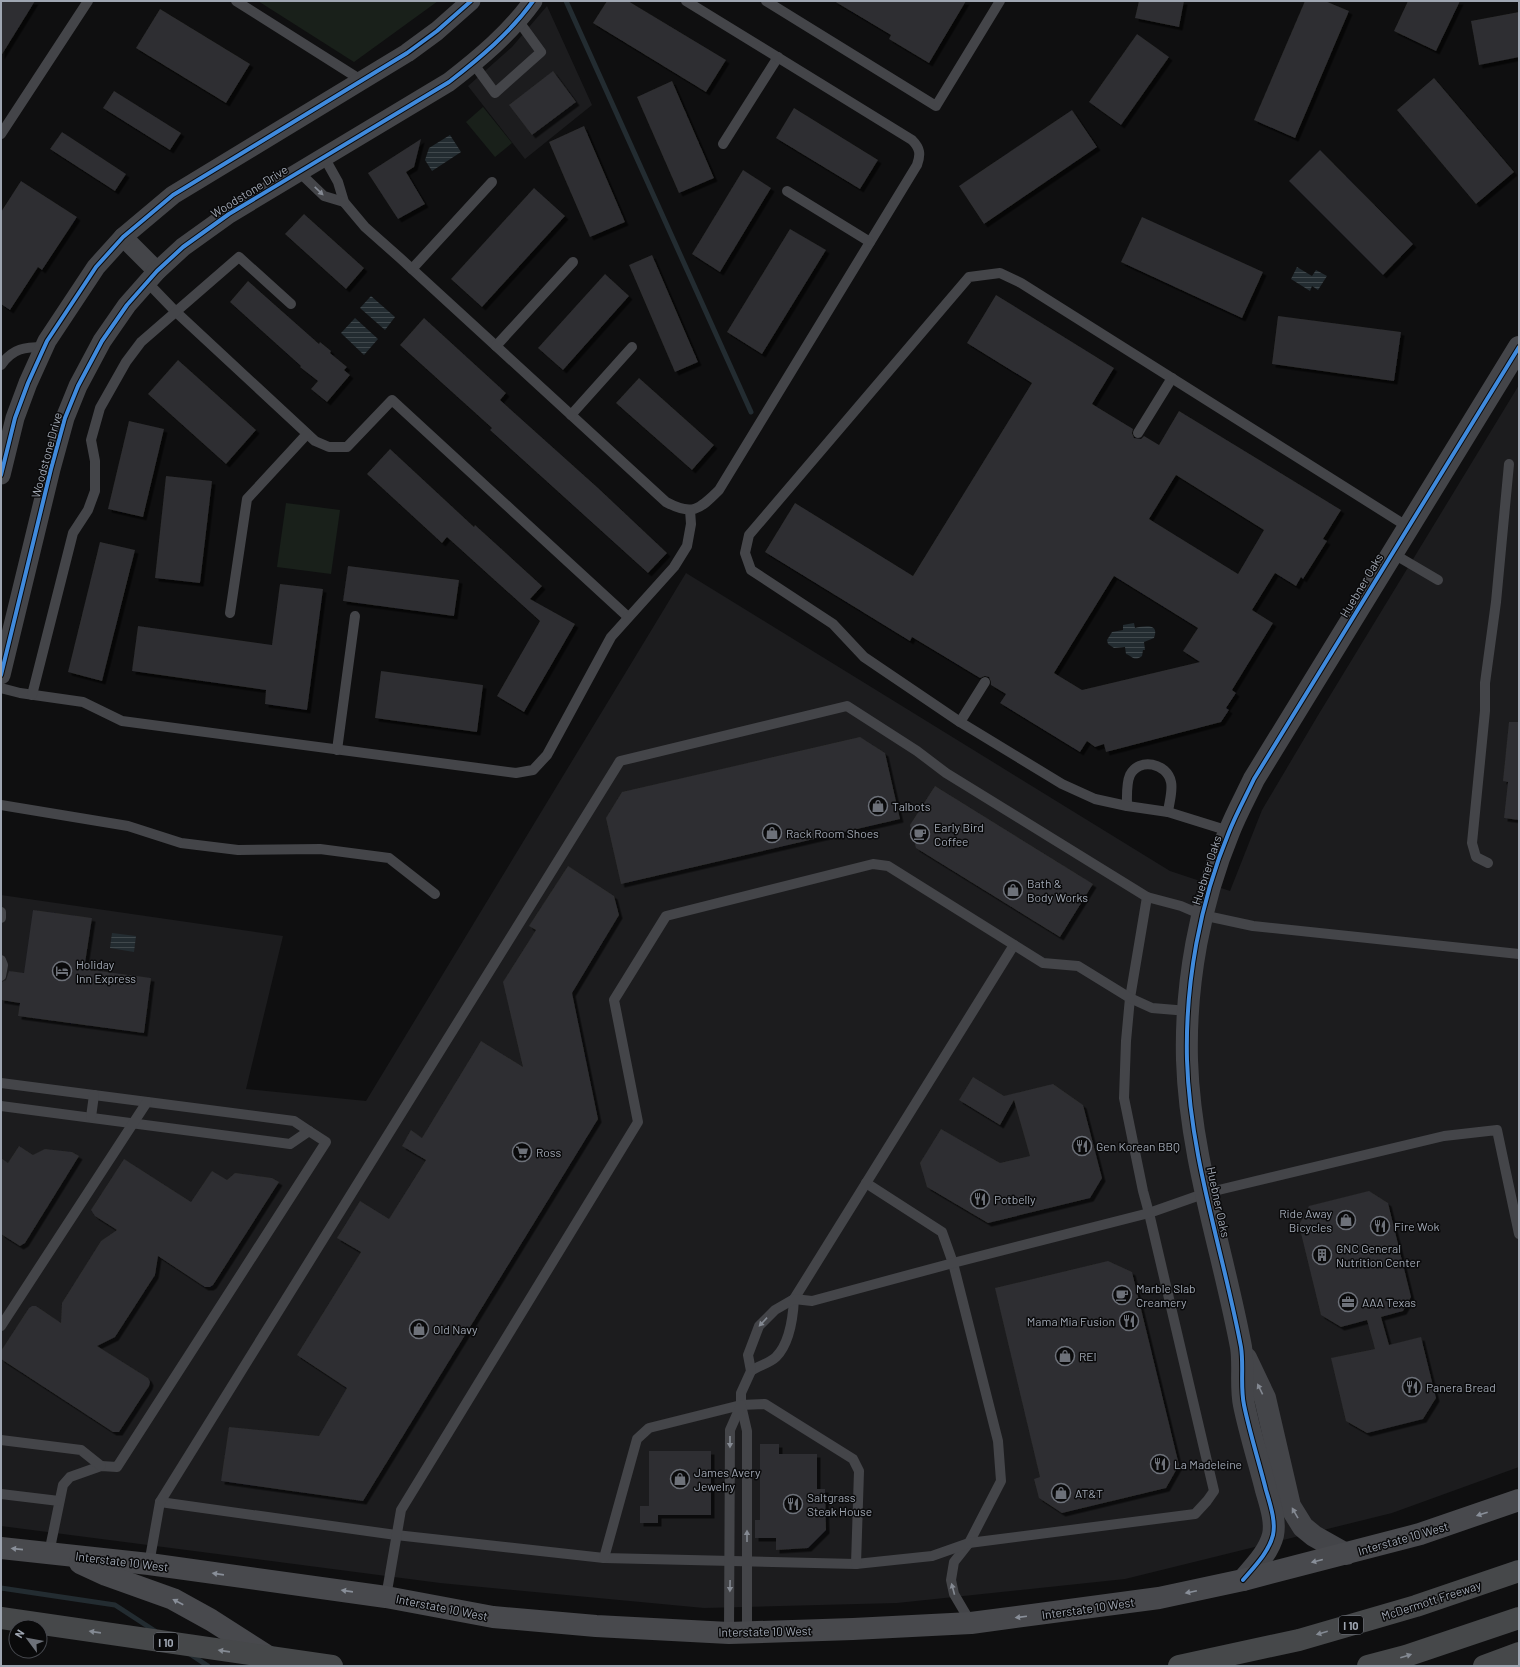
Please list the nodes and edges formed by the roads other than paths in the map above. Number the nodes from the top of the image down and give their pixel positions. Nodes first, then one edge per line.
1 (88, 1) edge
2 (236, 1) edge
3 (471, 1) edge
4 (533, 1) edge
5 (686, 1) edge
6 (766, 1) edge
7 (1000, 1) edge
8 (517, 20) junction
9 (778, 57) junction
10 (473, 63) junction
11 (361, 80) junction
12 (1, 134) edge
13 (723, 144) dead end
14 (324, 157) junction
15 (299, 172) junction
16 (492, 182) dead end
17 (787, 191) dead end
18 (344, 202) junction
19 (123, 237) junction
20 (870, 242) junction
21 (573, 262) dead end
22 (412, 269) junction
23 (152, 276) junction
24 (291, 304) dead end
25 (175, 311) junction
26 (496, 346) junction
27 (44, 347) junction
28 (632, 347) dead end
29 (1519, 347) edge
30 (1, 365) edge
31 (1172, 378) junction
32 (571, 415) junction
33 (1138, 432) dead end
34 (307, 434) junction
35 (1509, 464) dead end
36 (1, 475) edge
37 (690, 510) junction
38 (1408, 527) junction
39 (1392, 553) junction
40 (1438, 580) dead end
41 (230, 613) dead end
42 (355, 616) dead end
43 (628, 617) junction
44 (1, 676) edge
45 (985, 682) dead end
46 (1, 688) edge
47 (32, 695) junction
48 (960, 722) junction
49 (337, 750) junction
50 (1, 805) edge
51 (1127, 806) junction
52 (1168, 812) junction
53 (1229, 832) junction
54 (1488, 863) dead end
55 (435, 894) dead end
56 (1147, 897) junction
57 (1, 912) edge
58 (1202, 915) junction
59 (1, 918) edge
60 (1014, 945) junction
61 (1519, 954) edge
62 (1, 960) edge
63 (1, 976) edge
64 (1130, 998) junction
65 (1188, 1011) junction
66 (1, 1083) edge
67 (94, 1095) junction
68 (147, 1102) junction
69 (1, 1106) edge
70 (91, 1117) junction
71 (133, 1123) junction
72 (309, 1131) junction
73 (866, 1182) junction
74 (1206, 1193) junction
75 (1149, 1213) junction
76 (1519, 1234) edge
77 (953, 1263) junction
78 (794, 1300) junction
79 (1, 1326) edge
80 (1241, 1349) junction
81 (751, 1370) junction
82 (741, 1405) junction
83 (1, 1440) edge
84 (102, 1466) junction
85 (1, 1494) edge
86 (1519, 1500) edge
87 (59, 1501) junction
88 (160, 1502) junction
89 (396, 1535) junction
90 (969, 1542) junction
91 (1, 1548) edge
92 (55, 1554) junction
93 (1346, 1554) junction
94 (604, 1558) junction
95 (730, 1561) junction
96 (747, 1562) junction
97 (149, 1564) junction
98 (856, 1564) junction
99 (1519, 1571) edge
100 (1243, 1580) junction
101 (386, 1597) junction
102 (1, 1618) edge
103 (1519, 1618) edge
104 (971, 1623) junction
105 (738, 1632) junction
106 (1519, 1653) edge
107 (283, 1666) edge
108 (332, 1666) edge
109 (1179, 1666) edge
110 (1368, 1666) edge
111 (1484, 1666) edge

1 - 12 lane
2 - 11 lane
3 - 11 street
4 - 8 street, Woodstone Drive
5 - 9 lane
6 - 7 lane
8 - 10 street, Woodstone Drive
8 - 10 lane
9 - 13 lane
9 - 20 lane
10 - 14 street, Woodstone Drive
11 - 19 street
14 - 15 street, Woodstone Drive
14 - 18 lane
15 -> 18 lane
15 - 23 street, Woodstone Drive
16 - 22 lane
17 - 20 lane
18 - 22 lane
19 - 23 street
19 - 27 street
20 - 37 lane
21 - 26 lane
22 - 26 lane
23 - 25 lane
23 - 44 street, Woodstone Drive
24 - 25 lane
25 - 34 lane
25 - 47 lane
26 - 32 lane
27 - 30 lane
27 - 36 street
28 - 32 lane
29 - 38 street, Huebner Oaks
31 - 33 lane
31 - 38 lane
31 - 48 lane
32 - 37 lane
34 - 41 lane
34 - 43 lane
35 - 54 lane
37 - 43 lane
38 - 39 street, Huebner Oaks
39 - 40 lane
39 - 53 street, Huebner Oaks
42 - 49 lane
43 - 49 lane
45 - 48 lane
46 - 47 lane
47 - 49 lane
48 - 51 lane
50 - 55 lane
51 - 52 lane
51 - 52 lane
52 - 53 lane
53 - 58 street, Huebner Oaks
56 - 58 lane
56 - 64 lane
56 - 88 lane
57 - 59 lane
58 - 61 lane
58 - 65 street, Huebner Oaks
60 - 64 lane
60 - 73 lane
60 - 89 lane
62 - 63 lane
64 - 65 lane
64 - 75 lane
65 - 74 street, Huebner Oaks
66 - 67 lane
67 - 68 lane
67 - 70 lane
68 - 71 lane
68 - 72 lane
69 - 70 lane
70 - 71 lane
71 - 72 lane
71 - 79 lane
72 - 84 lane
73 - 77 lane
73 - 78 lane
74 - 75 lane
74 - 76 lane
74 - 80 street, Huebner Oaks
75 - 77 lane
75 - 90 lane
77 - 78 lane
77 - 90 lane
78 - 81 lane
78 -> 81 lane
93 -> 80 street, Huebner Oaks
80 - 100 street, Huebner Oaks
81 - 82 lane
82 - 94 lane
82 -> 95 lane
96 -> 82 lane
82 - 98 lane
83 - 84 lane
84 - 87 lane
85 - 87 lane
86 -> 93 main road, Interstate 10 West
87 - 92 lane
88 - 89 lane
88 - 97 lane
89 - 94 lane
89 - 101 lane
90 - 98 lane
104 -> 90 lane
92 -> 91 main road, Interstate 10 West
92 - 97 main road, Interstate 10 West
107 -> 92 main road
93 -> 100 main road, Interstate 10 West
94 - 95 lane
95 - 96 lane
95 -> 105 lane
96 - 98 lane
96 - 105 lane
101 -> 97 main road, Interstate 10 West
99 -> 109 highway, McDermott Freeway / I 10
100 -> 104 main road, Interstate 10 West
101 - 105 main road, Interstate 10 West
108 -> 102 highway, I 10, bridge
110 -> 103 highway
104 - 105 main road, Interstate 10 West
106 - 111 highway

